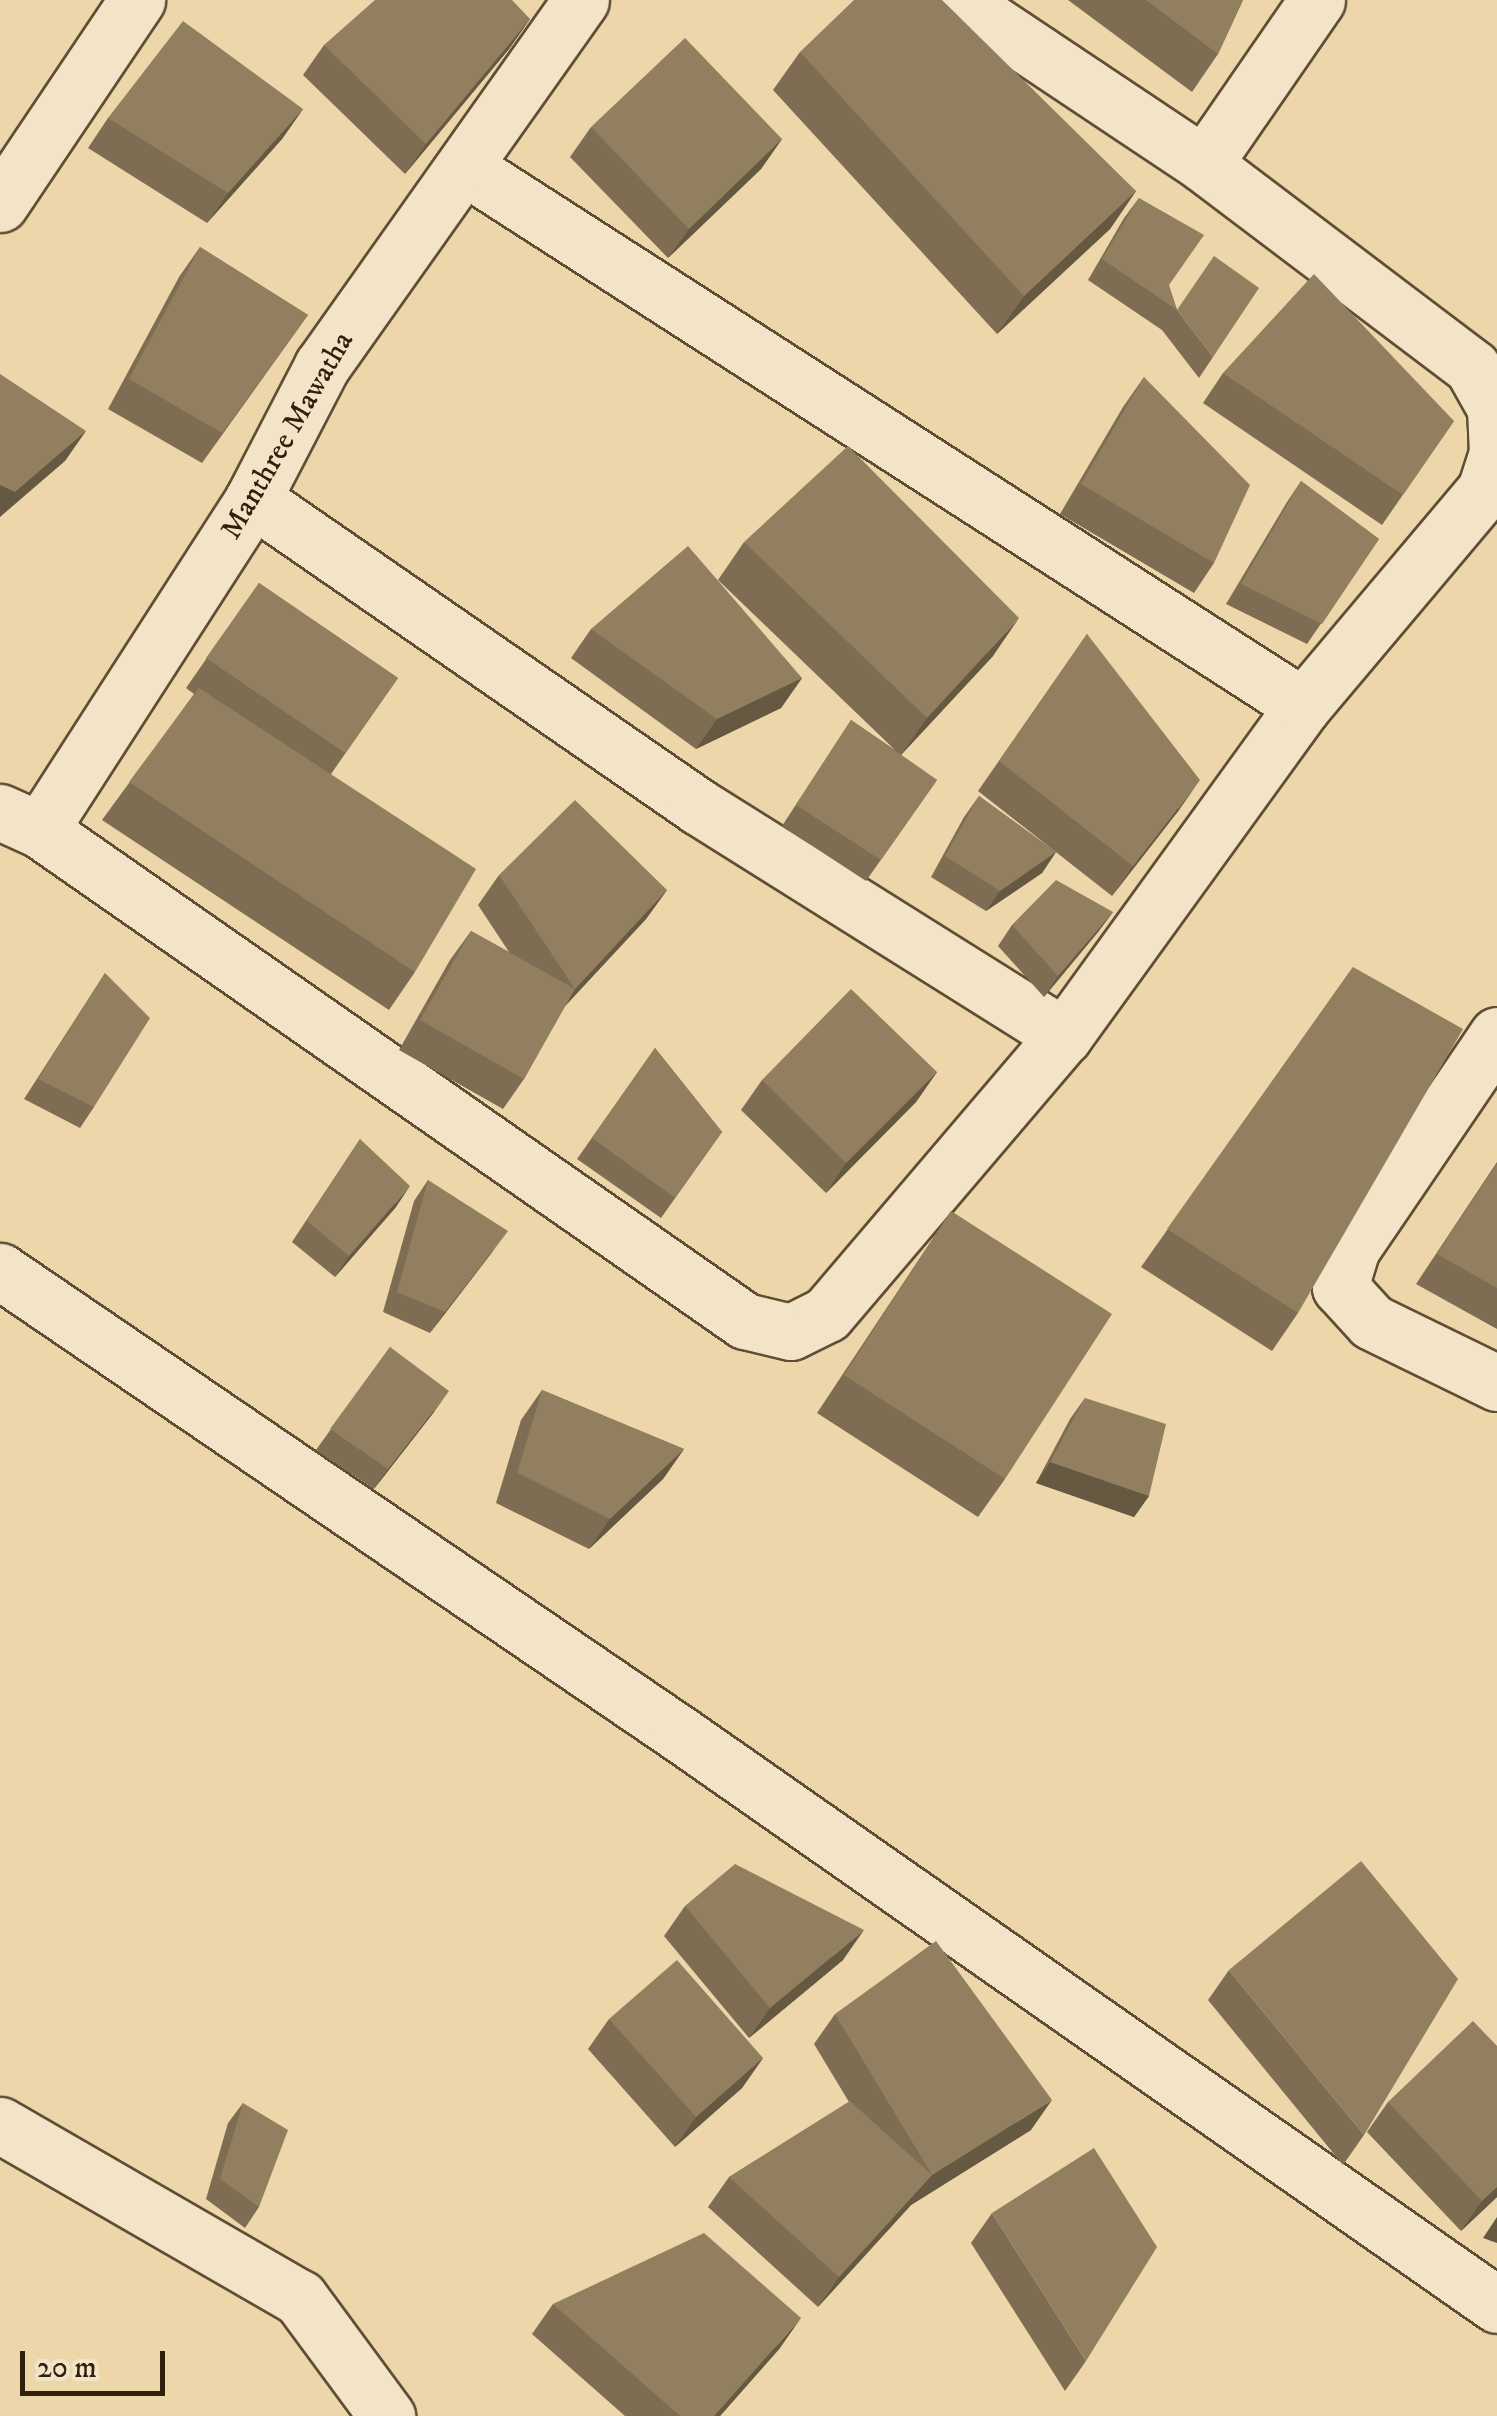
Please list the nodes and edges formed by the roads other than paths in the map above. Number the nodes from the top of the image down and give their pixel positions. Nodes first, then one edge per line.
1 (137, 0) edge
2 (581, 0) edge
3 (958, 0) edge
4 (1317, 0) edge
5 (1204, 164) junction
6 (466, 168) junction
7 (1, 202) edge
8 (253, 499) junction
9 (1303, 706) junction
10 (20, 821) edge
11 (1497, 1035) edge
12 (1064, 1036) junction
13 (0, 1270) edge
14 (1497, 1383) edge
15 (0, 2125) edge
16 (1497, 2306) edge
17 (387, 2416) edge

1 - 7 street
2 - 6 street, Manthree Mawatha
3 - 5 street
4 - 5 street
5 - 9 street
6 - 8 street, Manthree Mawatha
6 - 9 street
8 - 10 street, Manthree Mawatha
8 - 12 street
9 - 12 street
10 - 12 street
11 - 14 street
13 - 16 street
15 - 17 street

